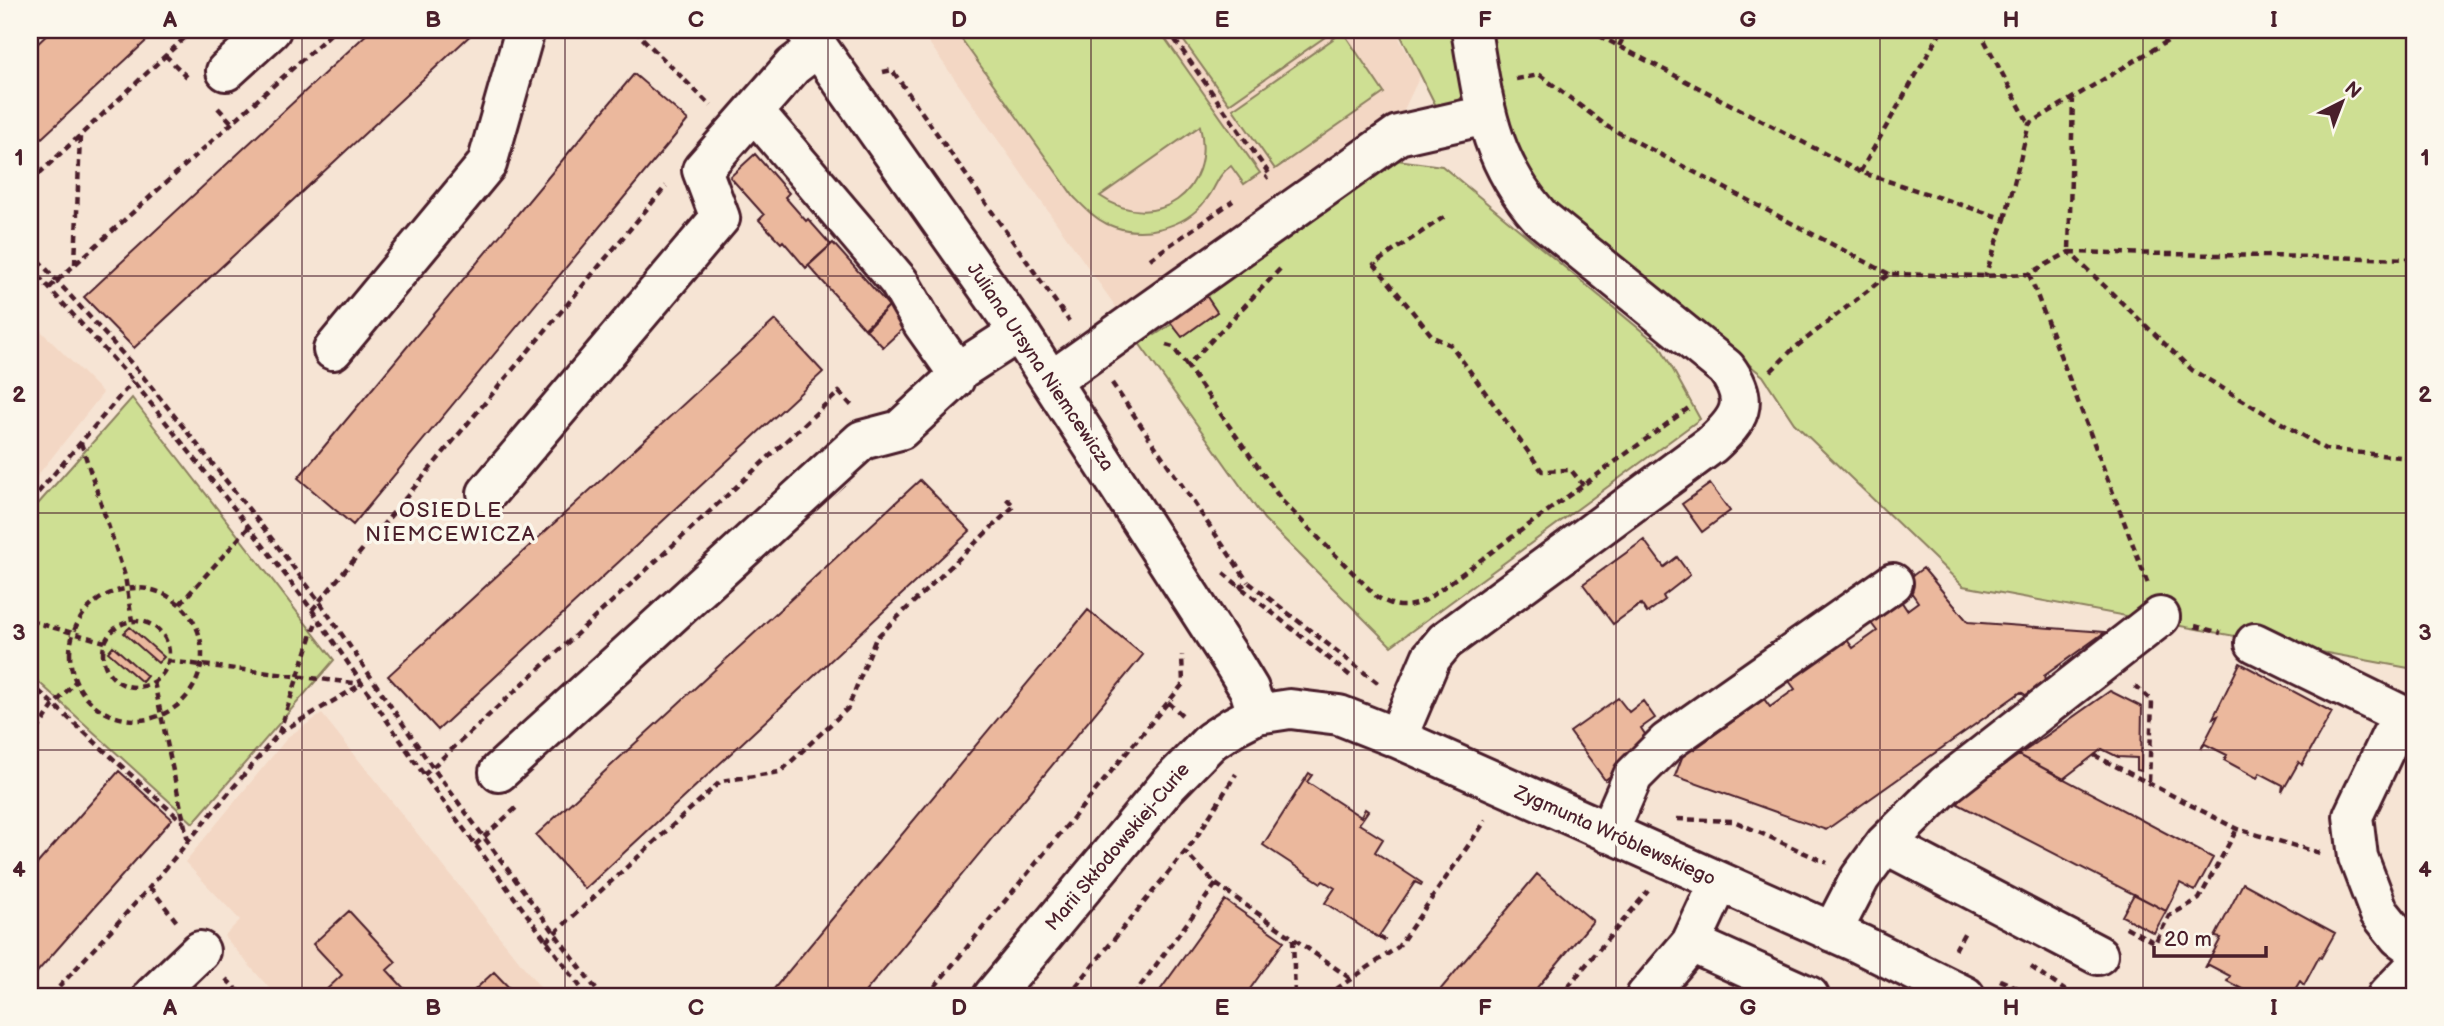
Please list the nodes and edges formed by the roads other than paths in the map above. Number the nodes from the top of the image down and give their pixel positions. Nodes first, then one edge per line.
1 (271, 30) edge
2 (525, 30) edge
3 (1471, 30) edge
4 (812, 38) edge
5 (226, 71) dead end
6 (1483, 101) junction
7 (754, 111) junction
8 (1019, 332) junction
9 (333, 350) dead end
10 (957, 372) junction
11 (1051, 381) junction
12 (487, 493) dead end
13 (1893, 583) dead end
14 (2160, 617) road end
15 (2255, 643) road end
16 (1257, 715) junction
17 (2411, 716) edge
18 (1397, 738) junction
19 (499, 772) dead end
20 (1608, 833) junction
21 (1885, 844) junction
22 (1719, 883) junction
23 (1832, 932) junction
24 (1691, 943) junction
25 (2108, 946) road end
26 (2414, 948) edge
27 (201, 951) dead end
28 (2414, 968) edge
29 (153, 996) edge
30 (993, 996) edge
31 (1646, 996) edge
32 (1810, 996) edge
33 (1965, 996) edge
34 (2387, 996) edge

1 - 5 street
2 - 9 street
3 - 6 street
4 - 7 street
4 - 8 street, Juliana Ursyna Niemcewicza
6 - 11 street
6 - 18 street
7 - 10 street
7 - 12 street
8 - 10 street
8 - 11 street, Juliana Ursyna Niemcewicza
10 - 19 street
11 - 16 street, Juliana Ursyna Niemcewicza
13 - 20 street
14 - 21 street
15 - 17 street
16 - 18 street, Zygmunta Wróblewskiego
16 - 30 street, Marii Skłodowskiej-Curie
17 - 26 street
18 - 20 street, Zygmunta Wróblewskiego
20 - 22 street, Zygmunta Wróblewskiego
21 - 23 street
21 - 25 street
22 - 23 street, Zygmunta Wróblewskiego
22 - 24 street
23 - 33 street, Zygmunta Wróblewskiego
24 - 31 street
24 - 32 street
27 - 29 street
28 - 34 street

